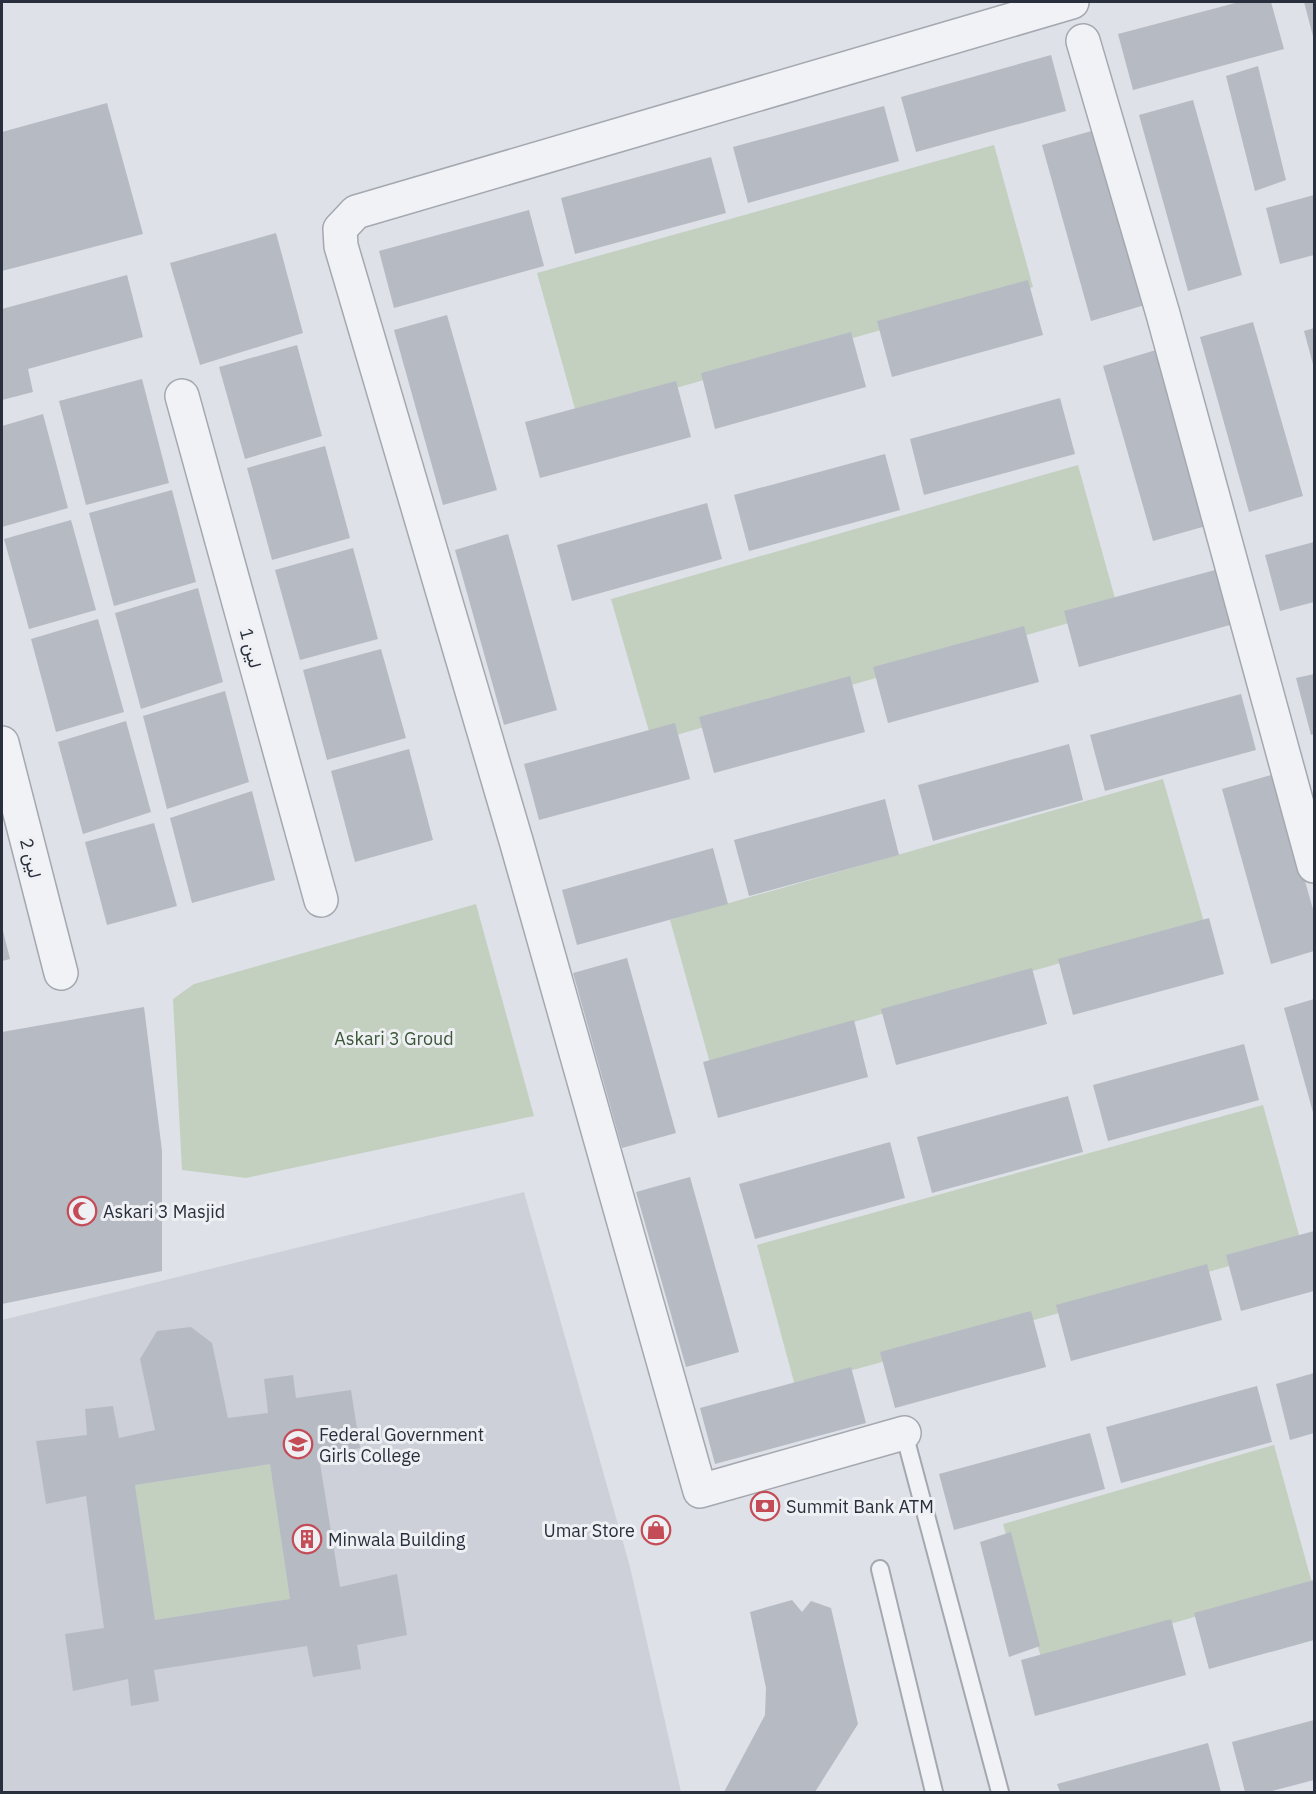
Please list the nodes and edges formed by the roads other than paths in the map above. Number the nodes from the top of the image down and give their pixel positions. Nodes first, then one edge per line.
1 (1071, 2) edge
2 (1083, 41) dead end
3 (182, 396) dead end
4 (2, 743) edge
5 (1314, 866) edge
6 (321, 900) dead end
7 (61, 973) dead end
8 (904, 1433) joint
9 (880, 1569) dead end
10 (934, 1792) edge
11 (1000, 1792) edge

1 - 8 street
2 - 5 street
3 - 6 street, لین 1
4 - 7 street, لین 2
8 - 11 lane
9 - 10 lane

